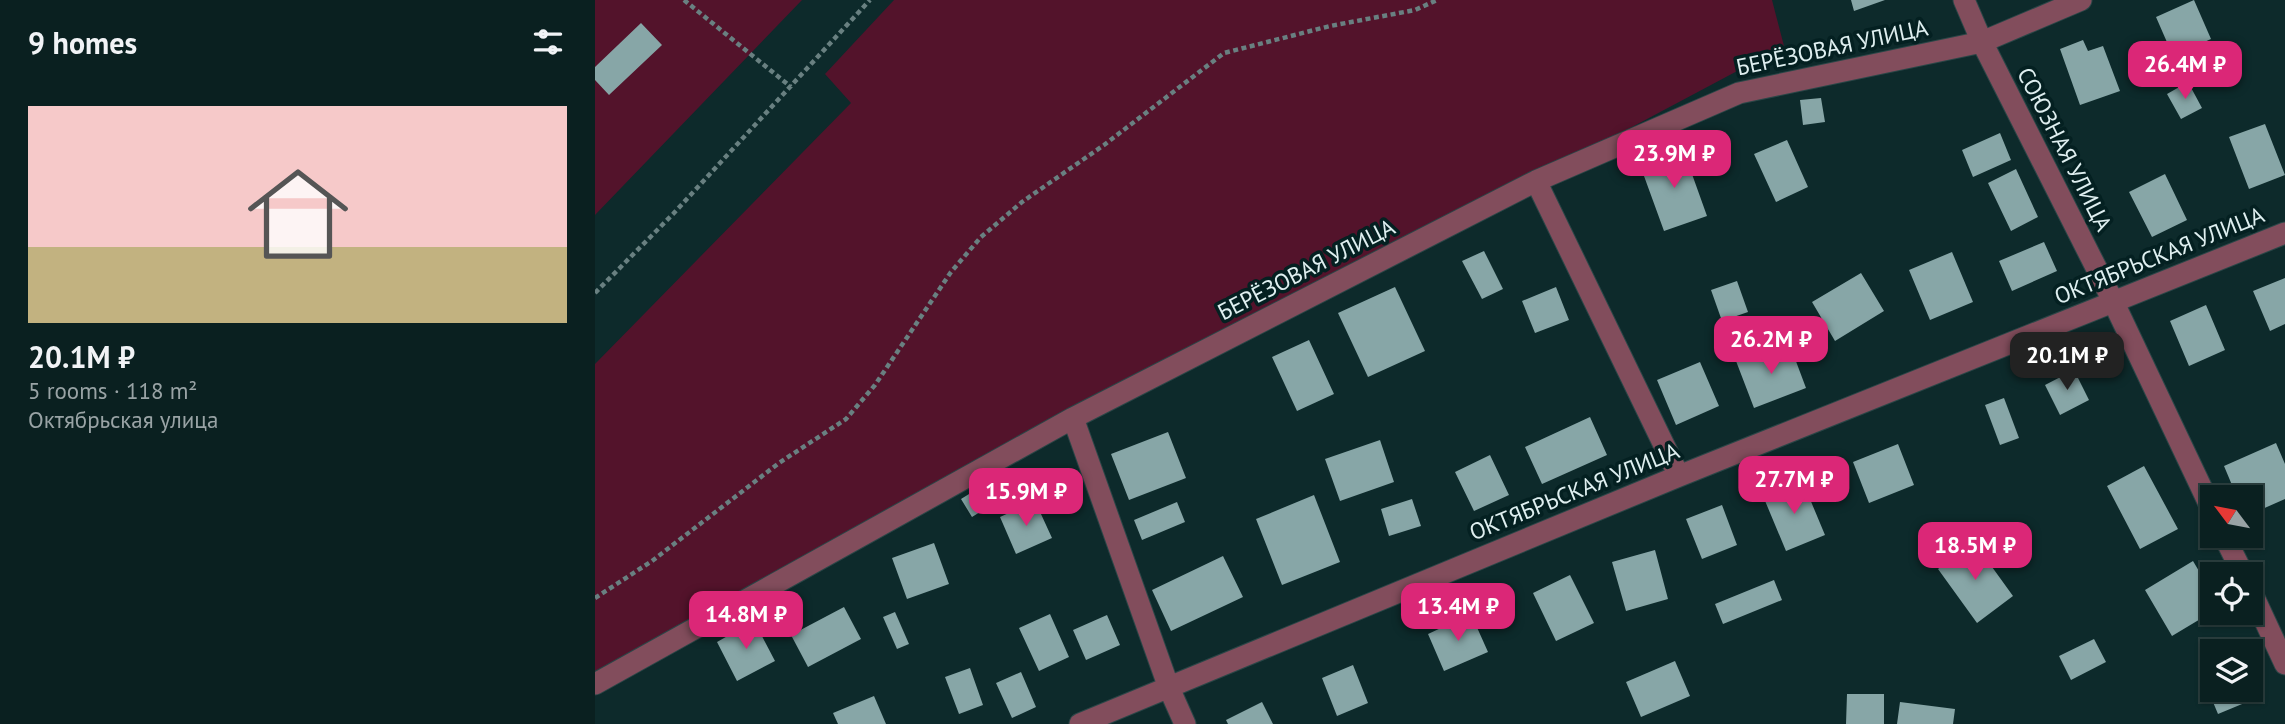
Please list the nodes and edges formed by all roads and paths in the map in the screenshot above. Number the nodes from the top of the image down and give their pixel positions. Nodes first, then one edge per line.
1 (684, 0) edge
2 (870, 0) edge
3 (1437, 0) edge
4 (1964, 0) edge
5 (2081, 0) edge
6 (1982, 42) junction
7 (791, 87) junction
8 (1536, 181) junction
9 (2285, 233) edge
10 (595, 293) edge
11 (2113, 301) junction
12 (1073, 418) junction
13 (1679, 476) junction
14 (2200, 485) edge
15 (595, 598) edge
16 (2263, 617) edge
17 (2285, 664) edge
18 (595, 684) edge
19 (1169, 688) junction
20 (1080, 724) edge
21 (1185, 724) edge

1 - 7 path
2 - 7 path
3 - 15 path
4 - 6 street, СОЮЗНАЯ УЛИЦА
5 - 6 street, БЕРЁЗОВАЯ УЛИЦА
6 - 8 street, БЕРЁЗОВАЯ УЛИЦА
6 - 11 street, СОЮЗНАЯ УЛИЦА
7 - 10 path
8 - 12 street, БЕРЁЗОВАЯ УЛИЦА
8 - 13 street
9 - 11 street, ОКТЯБРЬСКАЯ УЛИЦА
11 - 13 street, ОКТЯБРЬСКАЯ УЛИЦА
11 - 14 street, СОЮЗНАЯ УЛИЦА
12 - 18 street, БЕРЁЗОВАЯ УЛИЦА
12 - 19 street
13 - 19 street, ОКТЯБРЬСКАЯ УЛИЦА
16 - 17 street
19 - 20 street, ОКТЯБРЬСКАЯ УЛИЦА
19 - 21 street

